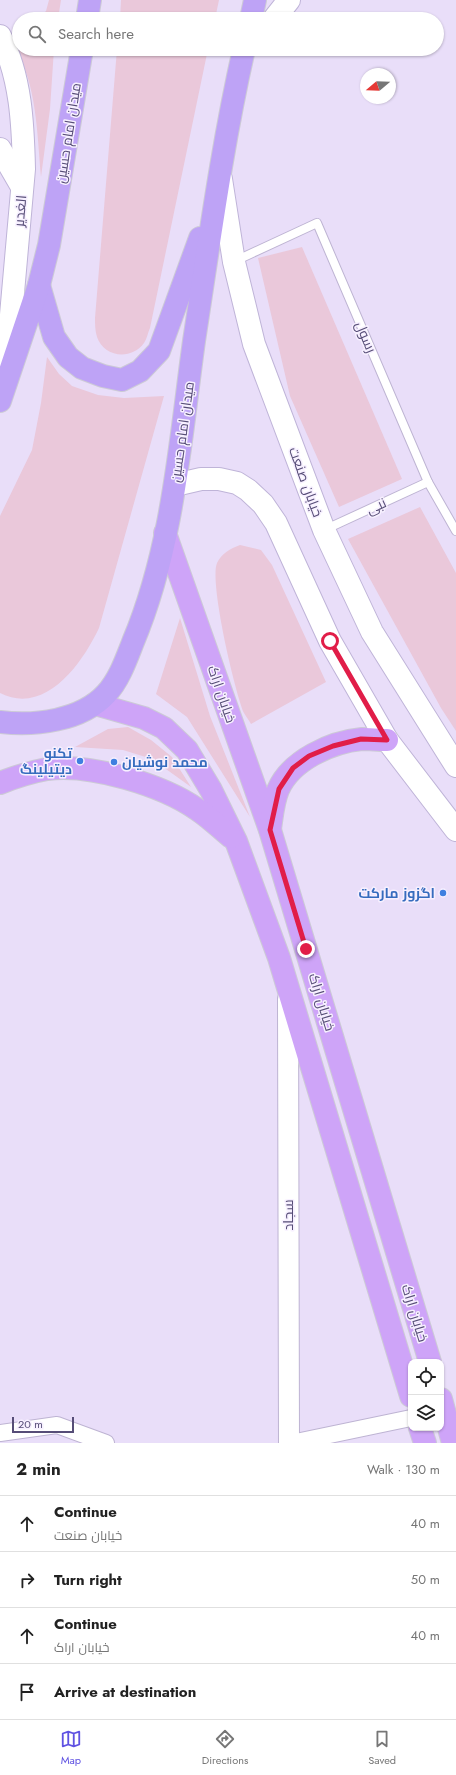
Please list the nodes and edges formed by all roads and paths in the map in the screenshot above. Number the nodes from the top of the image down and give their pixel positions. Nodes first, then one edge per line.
1 (90, 0) edge
2 (255, 0) edge
3 (289, 0) edge
4 (88, 12) edge
5 (252, 12) edge
6 (280, 12) edge
7 (0, 36) edge
8 (81, 56) edge
9 (244, 56) edge
10 (0, 149) edge
11 (220, 172) junction
12 (22, 187) junction
13 (216, 194) junction
14 (234, 262) junction
15 (39, 285) junction
16 (2, 395) edge
17 (428, 482) junction
18 (176, 485) junction
19 (324, 530) junction
20 (456, 532) edge
21 (165, 533) junction
22 (95, 704) junction
23 (0, 722) edge
24 (22, 723) junction
25 (0, 731) edge
26 (387, 740) junction
27 (456, 766) edge
28 (0, 783) edge
29 (270, 830) junction
30 (456, 830) edge
31 (236, 841) junction
32 (288, 987) junction
33 (429, 1359) edge
34 (411, 1395) edge
35 (444, 1411) edge
36 (408, 1419) edge
37 (421, 1431) edge
38 (6, 1436) edge
39 (106, 1443) edge
40 (290, 1443) edge
41 (425, 1443) edge
42 (453, 1443) edge

1 - 4 highway
2 - 5 highway
3 - 6 main road
7 - 12 main road, الغدیر
8 - 15 highway, میدان امام حسین
9 - 11 highway, میدان امام حسین
10 - 12 main road
11 - 13 highway, میدان امام حسین
11 - 14 main road, خیابان صنعت
12 - 16 main road, الغدیر
13 - 15 highway
13 - 18 highway, میدان امام حسین
14 - 17 lane, رسول
14 - 19 main road, خیابان صنعت
15 - 16 highway, میدان امام حسین
17 - 19 lane, نبی
17 - 20 lane, رسول
18 - 21 highway, میدان امام حسین
18 - 26 main road
19 - 27 main road, خیابان صنعت
21 - 22 highway, میدان امام حسین
21 - 29 main road, خیابان اراک
22 - 24 highway, میدان امام حسین
22 - 31 main road, خیابان اراک
23 - 24 highway, میدان امام حسین
24 - 25 highway
26 - 29 main road
26 - 30 main road
28 - 31 main road
29 - 33 main road, خیابان اراک
31 - 32 main road, خیابان اراک
32 - 34 main road, خیابان اراک
32 - 40 street, سجاد
35 - 42 main road
36 - 40 street
37 - 41 main road
38 - 39 street

